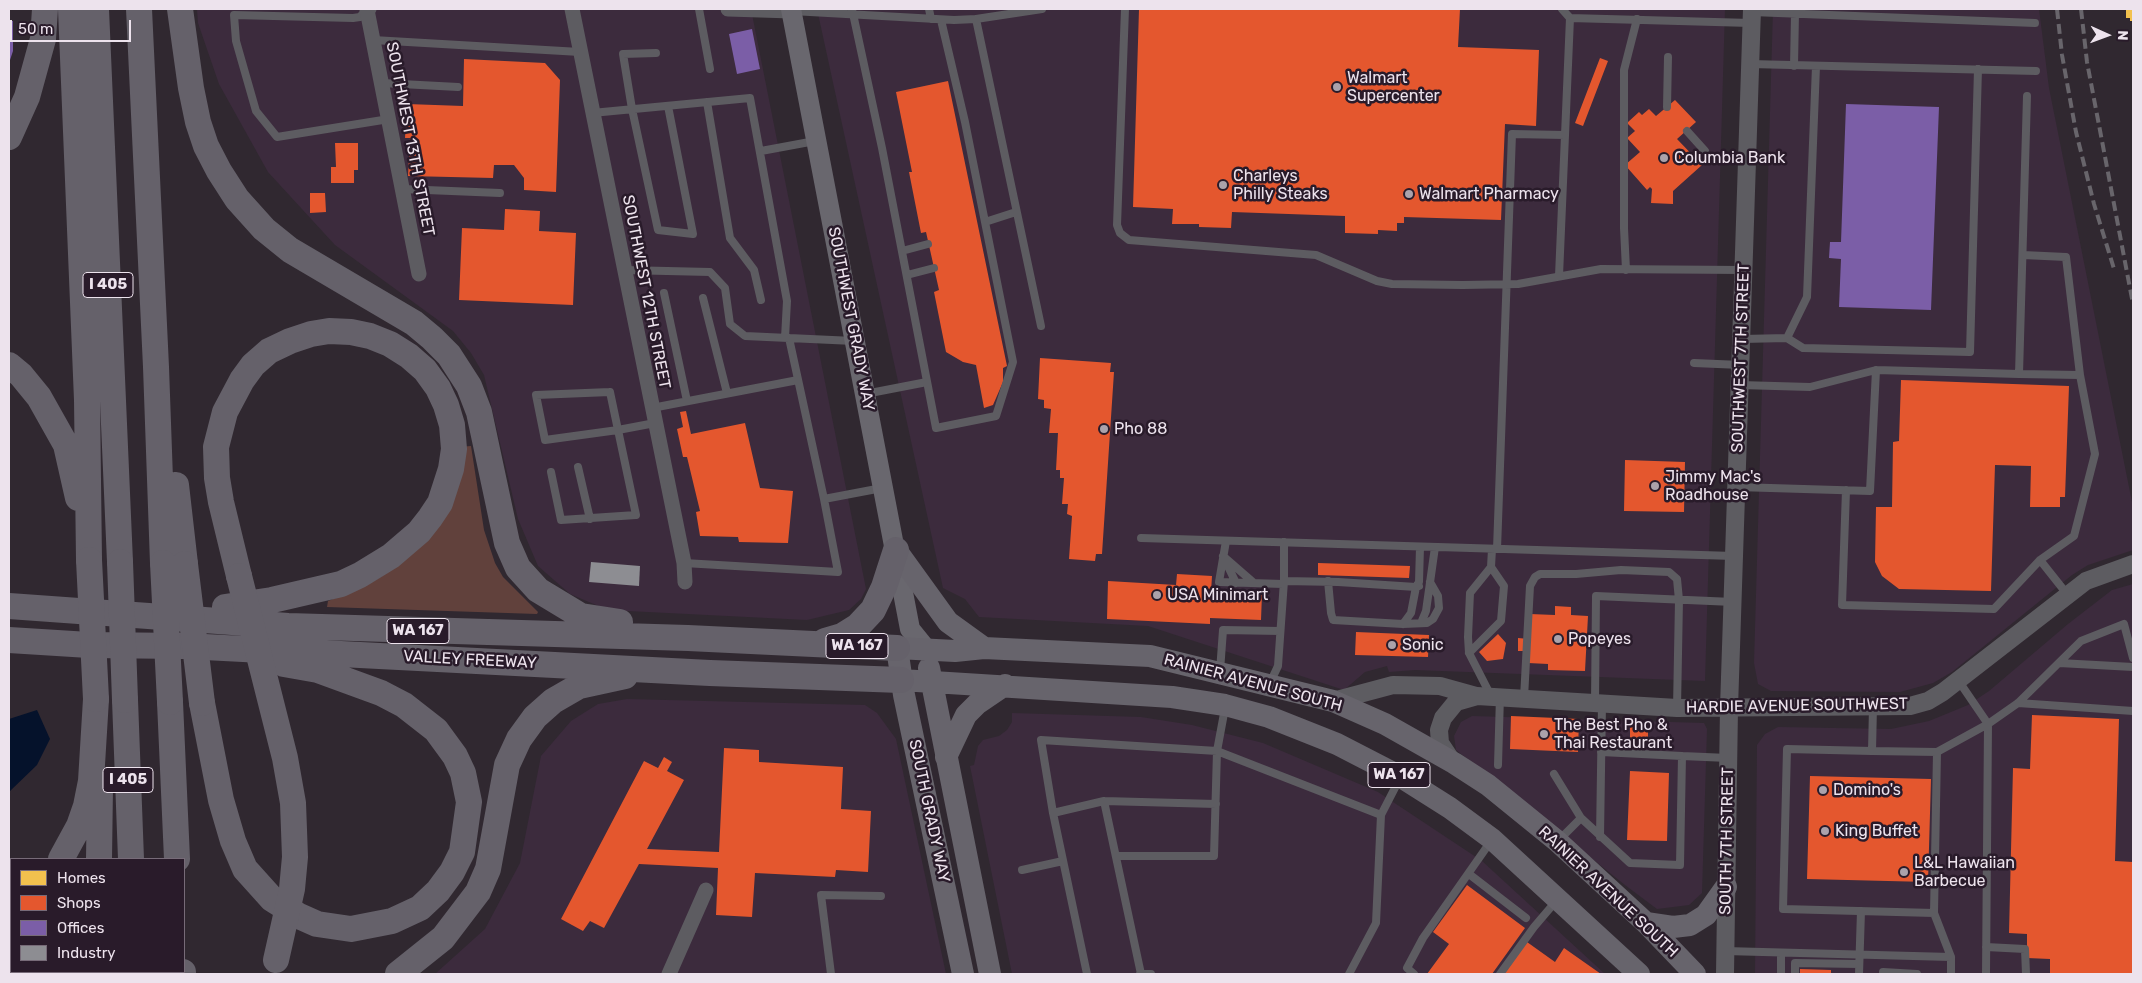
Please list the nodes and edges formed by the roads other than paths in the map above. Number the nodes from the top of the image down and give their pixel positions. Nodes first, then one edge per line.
1 (45, 9) edge
2 (71, 9) edge
3 (96, 9) edge
4 (139, 9) edge
5 (180, 9) edge
6 (368, 9) edge
7 (572, 9) edge
8 (698, 9) edge
9 (728, 9) edge
10 (929, 9) edge
11 (1042, 9) edge
12 (1124, 9) edge
13 (1562, 9) edge
14 (792, 10) edge
15 (853, 12) edge
16 (893, 13) edge
17 (1752, 14) edge
18 (1795, 14) junction
19 (1570, 18) junction
20 (931, 19) junction
21 (1637, 19) junction
22 (941, 20) junction
23 (976, 20) junction
24 (2035, 23) dead end
25 (373, 40) junction
26 (580, 52) junction
27 (656, 53) dead end
28 (1668, 57) dead end
29 (1750, 64) junction
30 (1794, 66) junction
31 (1816, 66) junction
32 (710, 69) dead end
33 (1978, 69) junction
34 (2036, 71) dead end
35 (382, 83) junction
36 (458, 87) dead end
37 (2027, 96) dead end
38 (708, 102) junction
39 (668, 106) junction
40 (1667, 107) dead end
41 (632, 109) junction
42 (592, 113) junction
43 (389, 119) junction
44 (1687, 131) dead end
45 (1565, 136) junction
46 (9, 137) edge
47 (817, 141) junction
48 (761, 151) junction
49 (1705, 151) dead end
50 (402, 189) junction
51 (500, 193) dead end
52 (1016, 212) junction
53 (984, 227) junction
54 (928, 244) dead end
55 (902, 252) junction
56 (2023, 255) junction
57 (934, 268) dead end
58 (624, 270) junction
59 (1626, 270) junction
60 (1743, 270) junction
61 (419, 274) dead end
62 (907, 275) junction
63 (1559, 276) junction
64 (1506, 284) junction
65 (664, 293) dead end
66 (703, 298) dead end
67 (760, 300) dead end
68 (1041, 326) dead end
69 (787, 338) junction
70 (1787, 338) junction
71 (1742, 339) junction
72 (855, 341) junction
73 (1694, 363) dead end
74 (9, 365) edge
75 (1741, 365) junction
76 (1876, 370) junction
77 (2019, 374) junction
78 (2080, 375) junction
79 (798, 380) junction
80 (927, 382) junction
81 (1740, 385) junction
82 (727, 393) junction
83 (865, 394) junction
84 (687, 401) junction
85 (652, 408) junction
86 (655, 423) junction
87 (618, 430) junction
88 (578, 467) dead end
89 (551, 472) dead end
90 (884, 487) junction
91 (1737, 487) junction
92 (1846, 490) junction
93 (824, 499) junction
94 (590, 518) junction
95 (1141, 538) dead end
96 (1226, 540) junction
97 (1284, 542) junction
98 (1420, 547) junction
99 (1435, 547) junction
100 (1495, 549) junction
101 (896, 550) junction
102 (1223, 556) junction
103 (1734, 556) junction
104 (90, 560) junction
105 (2040, 560) junction
106 (684, 563) junction
107 (174, 564) junction
108 (2133, 564) edge
109 (1491, 567) junction
110 (685, 582) dead end
111 (1328, 582) junction
112 (1430, 582) junction
113 (1236, 583) junction
114 (1254, 583) junction
115 (1284, 583) junction
116 (1416, 588) junction
117 (2067, 594) junction
118 (1679, 600) junction
119 (1733, 602) junction
120 (17, 605) edge
121 (148, 615) junction
122 (1421, 623) junction
123 (1403, 624) junction
124 (1280, 631) junction
125 (688, 638) junction
126 (904, 638) junction
127 (9, 640) edge
128 (817, 644) junction
129 (89, 645) junction
130 (185, 646) junction
131 (984, 648) junction
132 (927, 650) junction
133 (1469, 653) junction
134 (9, 658) edge
135 (2133, 658) edge
136 (2059, 663) junction
137 (2133, 667) edge
138 (649, 668) junction
139 (1220, 673) junction
140 (901, 680) junction
141 (1958, 680) junction
142 (931, 682) junction
143 (1270, 684) junction
144 (1005, 686) junction
145 (1489, 696) junction
146 (1524, 698) junction
147 (96, 699) junction
148 (1334, 701) junction
149 (1598, 703) junction
150 (2018, 703) junction
151 (1225, 705) junction
152 (1872, 707) junction
153 (1677, 708) junction
154 (1729, 708) junction
155 (2133, 711) edge
156 (1988, 724) junction
157 (1217, 751) junction
158 (1872, 751) junction
159 (1601, 752) junction
160 (1937, 752) junction
161 (1682, 756) junction
162 (946, 757) junction
163 (1728, 758) junction
164 (1454, 763) junction
165 (1498, 765) dead end
166 (1554, 774) dead end
167 (1401, 777) junction
168 (1104, 801) junction
169 (1216, 804) junction
170 (1053, 813) junction
171 (1381, 815) junction
172 (1581, 818) junction
173 (1600, 837) junction
174 (1492, 839) junction
175 (1558, 841) junction
176 (1116, 856) junction
177 (62, 858) edge
178 (99, 858) edge
179 (131, 858) edge
180 (177, 858) edge
181 (1063, 861) junction
182 (1022, 870) dead end
183 (1469, 874) junction
184 (1726, 887) junction
185 (706, 890) dead end
186 (9, 894) edge
187 (881, 896) dead end
188 (10, 898) edge
189 (1558, 899) junction
190 (1861, 911) junction
191 (1934, 912) junction
192 (1526, 918) dead end
193 (1646, 924) junction
194 (1986, 947) junction
195 (1724, 951) junction
196 (1781, 953) junction
197 (1952, 958) junction
198 (1859, 960) junction
199 (274, 967) edge
200 (398, 974) edge
201 (668, 974) edge
202 (831, 974) edge
203 (963, 974) edge
204 (990, 974) edge
205 (1087, 974) edge
206 (1140, 974) edge
207 (1151, 974) edge
208 (1349, 974) edge
209 (1414, 974) edge
210 (1500, 974) edge
211 (1639, 974) edge
212 (1695, 974) edge
213 (1724, 974) edge
214 (1781, 974) edge
215 (1795, 974) edge
216 (1859, 974) edge
217 (1883, 974) edge
218 (1917, 974) edge
219 (1951, 974) edge
220 (1986, 974) edge
221 (2026, 974) edge

1 - 46 highway
2 - 104 highway
3 - 179 highway, I 405, bridge
4 - 107 highway, I 405
5 - 125 highway
6 - 25 street, SOUTHWEST 13TH STREET
6 - 43 lane
7 - 26 street, SOUTHWEST 12TH STREET
8 - 32 lane
9 - 14 street
10 - 20 lane
11 - 23 lane
12 - 64 lane
13 - 19 lane
14 - 15 lane
14 - 47 main road, SOUTHWEST GRADY WAY
15 - 16 lane
15 - 55 lane
16 - 20 lane
17 - 18 lane
17 - 21 lane
17 - 29 street, SOUTHWEST 7TH STREET
18 - 24 lane
18 - 30 lane
19 - 21 lane
19 - 45 lane
20 - 22 lane
21 - 59 lane
22 - 23 lane
22 - 53 lane
23 - 52 lane
25 - 26 lane
25 - 35 street, SOUTHWEST 13TH STREET
26 - 42 street, SOUTHWEST 12TH STREET
27 - 41 lane
28 - 40 lane
29 - 30 lane
29 - 60 street, SOUTHWEST 7TH STREET
30 - 31 lane
31 - 33 lane
31 - 70 lane
33 - 34 lane
33 - 70 lane
35 - 36 lane
35 - 43 street, SOUTHWEST 13TH STREET
37 - 56 lane
38 - 39 lane
38 - 48 lane
38 - 67 lane
39 - 41 lane
39 - 41 lane
41 - 42 lane
42 - 58 street, SOUTHWEST 12TH STREET
43 - 50 street, SOUTHWEST 13TH STREET
44 - 49 lane
45 - 63 lane
45 - 64 lane
47 - 48 lane
47 - 72 main road, SOUTHWEST GRADY WAY
48 - 69 lane
50 - 51 lane
50 - 61 street, SOUTHWEST 13TH STREET
52 - 53 lane
52 - 68 lane
53 - 80 lane
54 - 55 lane
55 - 62 lane
56 - 77 lane
56 - 78 lane
57 - 62 lane
58 - 69 lane
58 - 85 street, SOUTHWEST 12TH STREET
59 - 60 lane
59 - 63 lane
60 - 71 street, SOUTHWEST 7TH STREET
62 - 80 lane
63 - 64 lane
64 - 100 lane
65 - 84 lane
66 - 82 lane
69 - 72 lane
69 - 79 lane
70 - 71 lane
71 - 75 street, SOUTHWEST 7TH STREET
72 - 83 main road, SOUTHWEST GRADY WAY
73 - 75 lane
74 - 104 highway
75 - 81 street, SOUTHWEST 7TH STREET
76 - 77 lane
76 - 81 lane
76 - 92 lane
77 - 78 lane
78 - 105 lane
79 - 82 lane
79 - 93 lane
80 - 83 lane
81 - 91 street, SOUTHWEST 7TH STREET
82 - 84 lane
83 - 90 main road, SOUTHWEST GRADY WAY
84 - 85 lane
85 - 86 street, SOUTHWEST 12TH STREET
86 - 87 lane
86 - 106 street, SOUTHWEST 12TH STREET
87 - 87 lane
87 - 94 lane
88 - 94 lane
89 - 94 lane
90 - 93 lane
90 - 101 main road, SOUTHWEST GRADY WAY
91 - 92 lane
91 - 103 street, SOUTHWEST 7TH STREET
92 - 105 lane
93 - 106 lane
95 - 96 lane
96 - 97 lane
96 - 102 lane
97 - 98 lane
97 - 115 lane
98 - 99 lane
98 - 116 lane
99 - 100 lane
99 - 112 lane
100 - 103 lane
100 - 109 lane
101 - 126 main road, SOUTHWEST GRADY WAY
101 - 128 highway
101 - 131 main road
102 - 113 lane
102 - 113 lane
102 - 114 lane
103 - 119 street, SOUTHWEST 7TH STREET
104 - 147 highway, bridge
105 - 117 lane
106 - 110 street, SOUTHWEST 12TH STREET
107 - 130 highway, bridge
107 - 180 highway, I 405, bridge
108 - 117 street, HARDIE AVENUE SOUTHWEST
109 - 133 lane
109 - 133 lane
111 - 115 lane
111 - 116 lane
111 - 123 lane
112 - 116 lane
112 - 122 lane
112 - 122 lane
113 - 114 lane
114 - 115 lane
115 - 124 lane
116 - 123 lane
117 - 141 street, HARDIE AVENUE SOUTHWEST
118 - 119 lane
118 - 146 lane
118 - 149 lane
118 - 153 lane
119 - 154 street, SOUTHWEST 7TH STREET
120 - 121 highway, VALLEY FREEWAY / WA 167
121 - 125 highway, VALLEY FREEWAY / WA 167
121 - 199 highway, bridge
122 - 123 lane
124 - 139 lane
124 - 143 lane
125 - 128 highway, VALLEY FREEWAY
126 - 128 highway, VALLEY FREEWAY / WA 167
126 - 132 main road, RAINIER AVENUE SOUTH / WA 167
126 - 140 main road, SOUTH GRADY WAY
127 - 129 highway, VALLEY FREEWAY / WA 167
129 - 130 highway, VALLEY FREEWAY / WA 167
129 - 134 highway
130 - 138 highway, VALLEY FREEWAY / WA 167
131 - 132 main road, RAINIER AVENUE SOUTH / WA 167
131 - 139 main road, RAINIER AVENUE SOUTH / WA 167
132 - 142 main road, SOUTH GRADY WAY
133 - 145 lane
135 - 136 lane
136 - 137 lane
136 - 150 lane
138 - 140 highway, VALLEY FREEWAY / WA 167
138 - 200 highway
139 - 143 main road, RAINIER AVENUE SOUTH / WA 167
140 - 142 main road, RAINIER AVENUE SOUTH / WA 167
140 - 203 main road, SOUTH GRADY WAY
141 - 152 street, HARDIE AVENUE SOUTHWEST
141 - 156 lane
142 - 144 main road, RAINIER AVENUE SOUTH / WA 167
142 - 162 main road, SOUTH GRADY WAY
143 - 148 main road, RAINIER AVENUE SOUTH / WA 167
144 - 151 main road, RAINIER AVENUE SOUTH / WA 167
144 - 162 main road
145 - 146 street, HARDIE AVENUE SOUTHWEST
145 - 148 street, HARDIE AVENUE SOUTHWEST
145 - 164 street, HARDIE AVENUE SOUTHWEST
145 - 165 lane
146 - 149 street, HARDIE AVENUE SOUTHWEST
147 - 177 highway
147 - 178 highway
148 - 164 main road, RAINIER AVENUE SOUTH / WA 167
149 - 153 street, HARDIE AVENUE SOUTHWEST
149 - 159 lane
150 - 155 lane
150 - 156 lane
151 - 157 lane
151 - 167 main road, RAINIER AVENUE SOUTH / WA 167
152 - 154 street, HARDIE AVENUE SOUTHWEST
152 - 158 lane
153 - 154 street, HARDIE AVENUE SOUTHWEST
154 - 163 street, SOUTH 7TH STREET
156 - 160 lane
156 - 194 lane
157 - 169 lane
157 - 170 lane
157 - 171 lane
158 - 160 lane
158 - 190 lane
159 - 161 lane
159 - 173 lane
160 - 191 lane
161 - 163 lane
161 - 173 lane
162 - 204 main road, SOUTH GRADY WAY
163 - 184 street, SOUTH 7TH STREET
164 - 175 main road, RAINIER AVENUE SOUTH / WA 167
166 - 172 lane
167 - 171 lane
167 - 174 main road, RAINIER AVENUE SOUTH / WA 167
168 - 169 lane
168 - 170 lane
168 - 176 lane
169 - 176 lane
170 - 181 lane
171 - 208 lane
172 - 173 lane
172 - 175 lane
174 - 183 lane
174 - 189 main road, RAINIER AVENUE SOUTH / WA 167
175 - 193 main road, RAINIER AVENUE SOUTH / WA 167
176 - 206 lane
181 - 182 lane
181 - 205 lane
183 - 192 lane
183 - 209 lane
184 - 193 main road
184 - 195 street, SOUTH 7TH STREET
185 - 201 street
186 - 188 highway
187 - 202 lane
189 - 210 lane
189 - 211 main road, RAINIER AVENUE SOUTH / WA 167
190 - 191 lane
190 - 198 lane
191 - 197 lane
193 - 212 main road, RAINIER AVENUE SOUTH / WA 167
194 - 220 lane
194 - 221 lane
195 - 196 lane
195 - 213 street, SOUTH 7TH STREET
196 - 198 lane
196 - 214 lane
197 - 198 lane
197 - 219 lane
198 - 215 lane
198 - 216 lane
206 - 207 lane
217 - 218 lane

